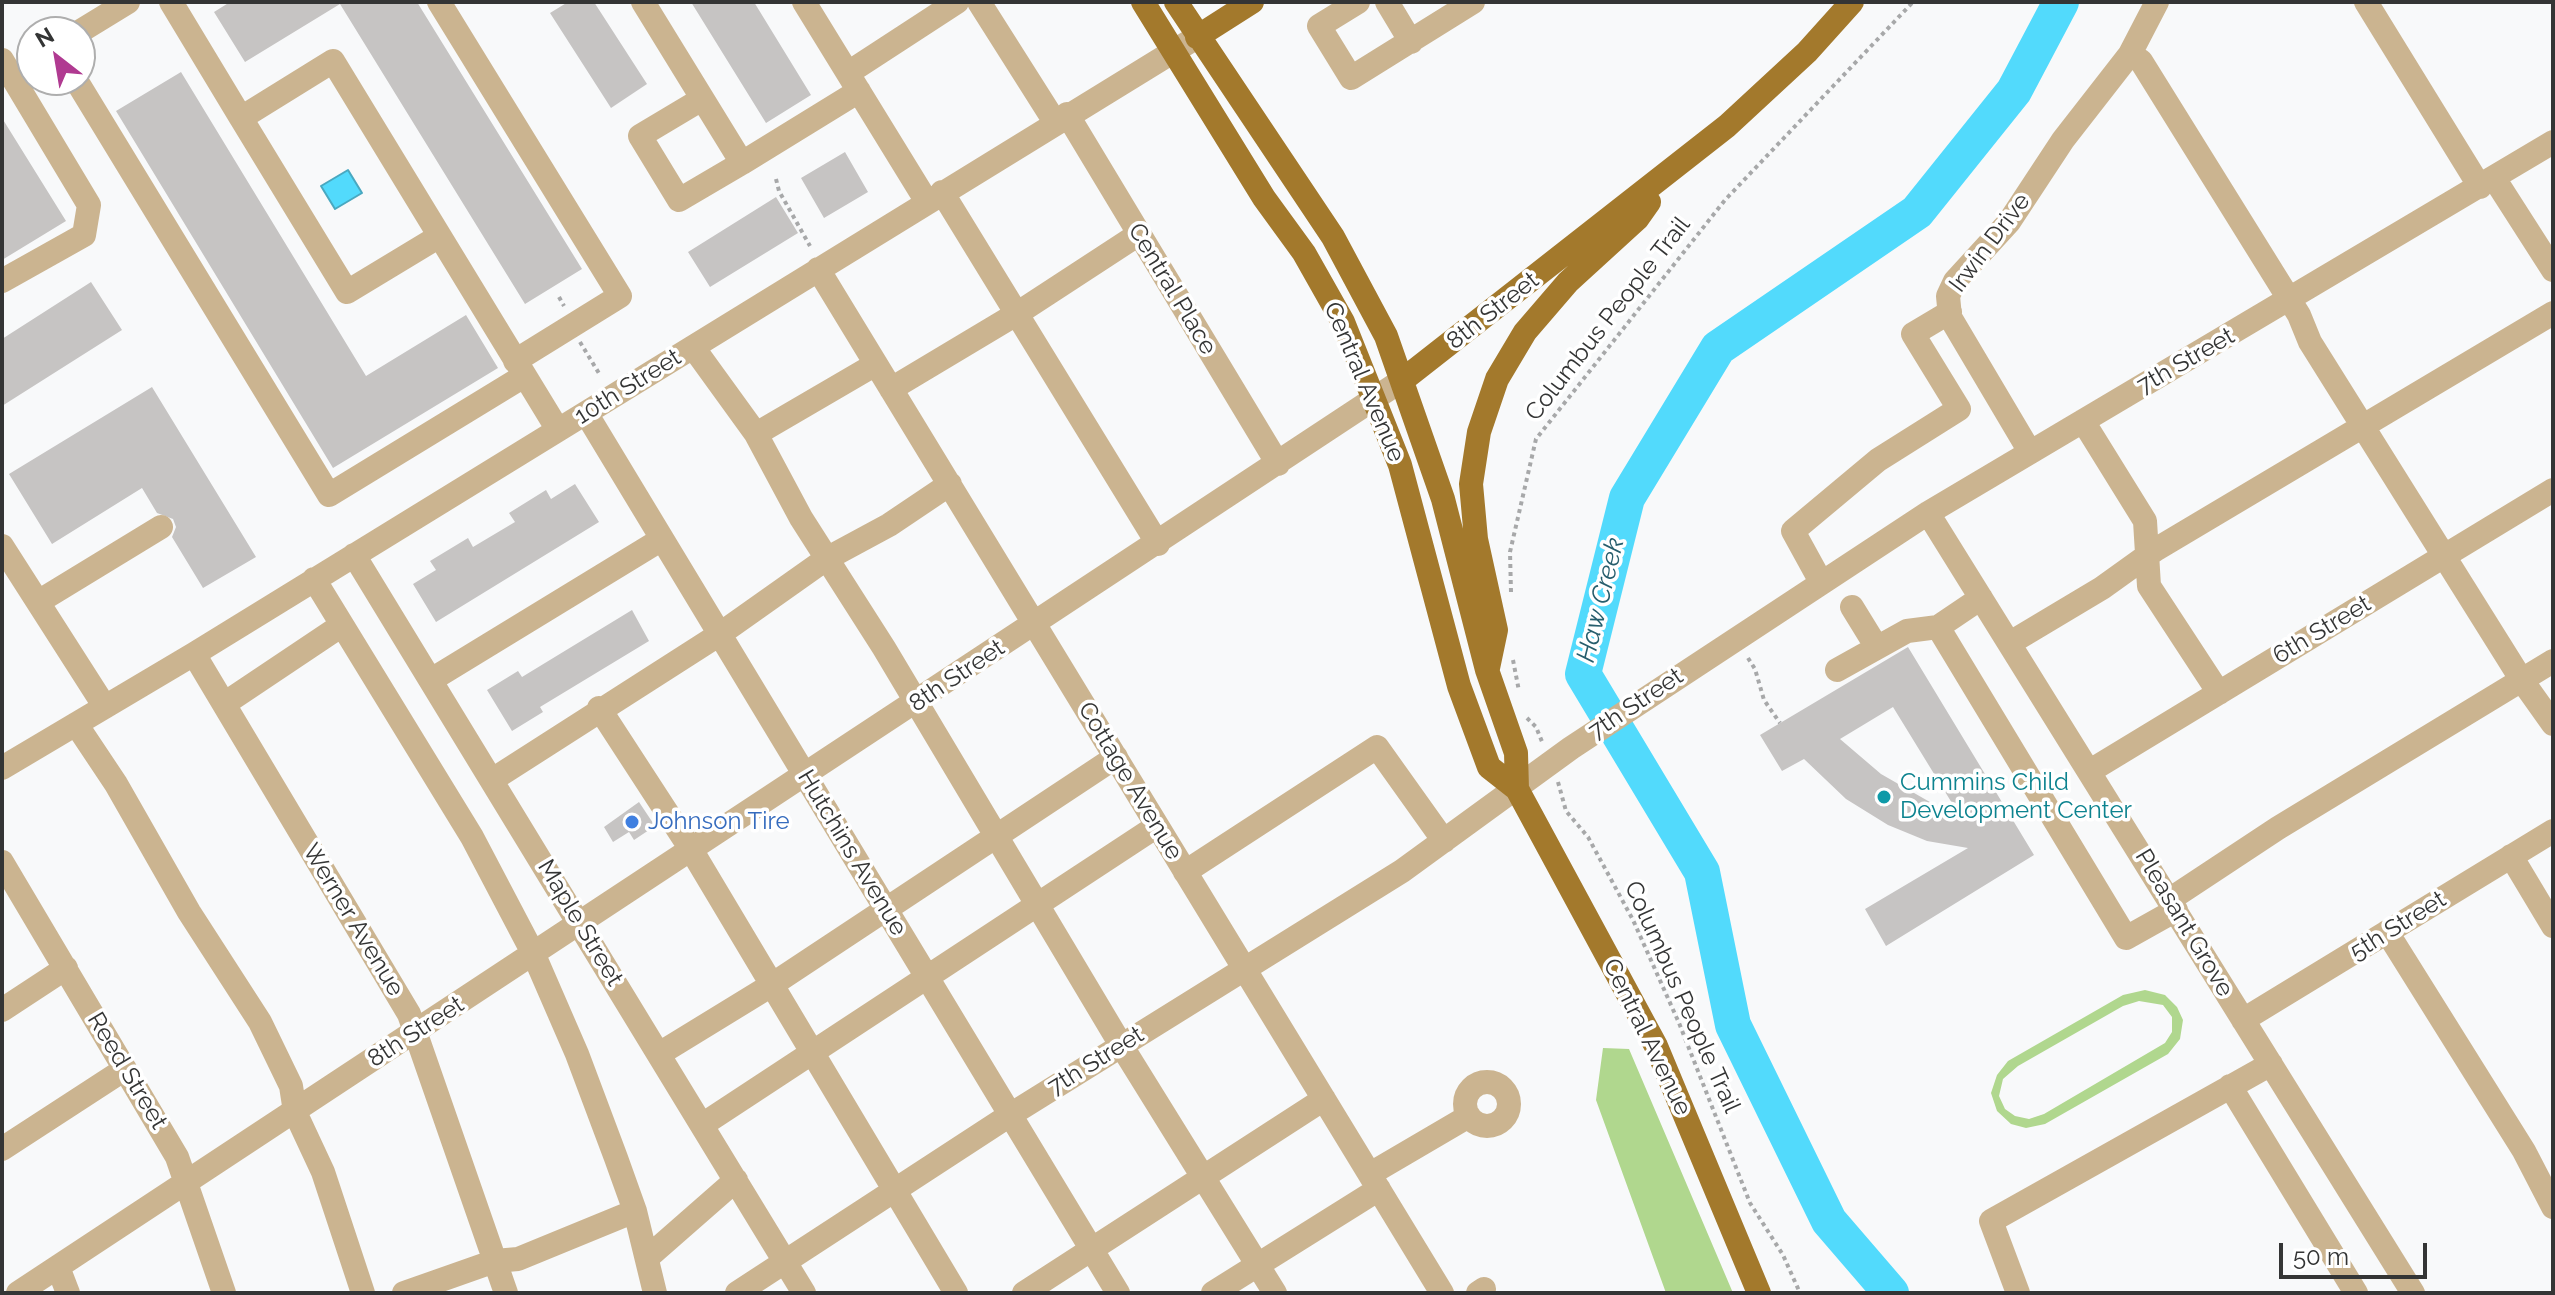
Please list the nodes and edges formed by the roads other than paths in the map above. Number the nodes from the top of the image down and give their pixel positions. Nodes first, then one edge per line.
1 (128, 2) edge
2 (171, 2) edge
3 (439, 2) edge
4 (643, 2) edge
5 (804, 2) edge
6 (957, 2) edge
7 (979, 2) edge
8 (1143, 2) edge
9 (1176, 2) edge
10 (1252, 2) edge
11 (1358, 2) edge
12 (1387, 2) edge
13 (1473, 2) edge
14 (1852, 2) edge
15 (2157, 2) edge
16 (2366, 2) edge
17 (96, 22) edge
18 (1197, 37) junction
19 (1411, 42) junction
20 (1171, 52) junction
21 (2130, 54) junction
22 (2, 60) edge
23 (853, 82) junction
24 (86, 96) edge
25 (702, 99) junction
26 (241, 118) junction
27 (1061, 118) junction
28 (2553, 142) edge
29 (742, 163) junction
30 (1673, 170) junction
31 (2487, 182) junction
32 (935, 197) junction
33 (1139, 234) junction
34 (438, 237) junction
35 (818, 269) junction
36 (2553, 270) edge
37 (2, 281) edge
38 (2289, 301) junction
39 (1950, 312) junction
40 (1018, 313) junction
41 (2553, 313) edge
42 (693, 347) junction
43 (876, 364) junction
44 (520, 368) junction
45 (1404, 379) junction
46 (1988, 381) junction
47 (891, 389) junction
48 (1375, 399) junction
49 (1954, 400) junction
50 (586, 413) junction
51 (2083, 421) junction
52 (2364, 428) junction
53 (558, 430) junction
54 (756, 434) junction
55 (2030, 452) junction
56 (1278, 464) junction
57 (950, 484) junction
58 (2553, 490) edge
59 (1928, 513) junction
60 (161, 527) dead end
61 (662, 539) junction
62 (1158, 544) junction
63 (2, 546) edge
64 (354, 555) junction
65 (2147, 556) junction
66 (2444, 556) junction
67 (826, 559) junction
68 (314, 579) junction
69 (1821, 582) junction
70 (1981, 598) junction
71 (38, 602) junction
72 (1852, 607) dead end
73 (342, 625) junction
74 (1036, 625) junction
75 (1938, 627) junction
76 (720, 634) junction
77 (2010, 643) junction
78 (1876, 646) junction
79 (194, 654) junction
80 (2553, 661) edge
81 (1487, 670) junction
82 (1837, 670) dead end
83 (2521, 679) junction
84 (431, 680) junction
85 (2219, 693) junction
86 (917, 703) junction
87 (224, 704) junction
88 (105, 707) junction
89 (599, 708) junction
90 (76, 724) junction
91 (2553, 724) edge
92 (1116, 757) junction
93 (2, 768) edge
94 (2090, 771) junction
95 (806, 776) junction
96 (492, 780) junction
97 (1517, 789) junction
98 (1157, 826) junction
99 (2553, 831) edge
100 (995, 835) junction
101 (1444, 841) junction
102 (692, 851) junction
103 (2511, 856) junction
104 (2, 863) edge
105 (1185, 872) junction
106 (1039, 904) junction
107 (2172, 905) junction
108 (885, 907) junction
109 (581, 924) junction
110 (2553, 926) edge
111 (2387, 932) junction
112 (534, 955) junction
113 (66, 968) junction
114 (1243, 968) junction
115 (927, 977) junction
116 (770, 986) junction
117 (2, 1010) edge
118 (2243, 1020) junction
119 (416, 1032) junction
120 (1121, 1045) junction
121 (659, 1054) junction
122 (811, 1056) junction
123 (2271, 1064) junction
124 (125, 1069) junction
125 (2230, 1086) junction
126 (1324, 1099) junction
127 (295, 1112) junction
128 (1010, 1115) junction
129 (1469, 1116) dead end
130 (702, 1125) junction
131 (2, 1149) edge
132 (1203, 1177) junction
133 (736, 1180) junction
134 (1374, 1182) junction
135 (185, 1184) junction
136 (896, 1189) junction
137 (2553, 1207) edge
138 (635, 1211) junction
139 (1092, 1249) junction
140 (647, 1258) junction
141 (495, 1261) junction
142 (785, 1262) junction
143 (1258, 1265) junction
144 (58, 1267) junction
145 (2403, 1290) edge
146 (18, 1293) edge
147 (68, 1293) edge
148 (224, 1293) edge
149 (363, 1293) edge
150 (404, 1293) edge
151 (506, 1293) edge
152 (655, 1293) edge
153 (737, 1293) edge
154 (804, 1293) edge
155 (956, 1293) edge
156 (1024, 1293) edge
157 (1118, 1293) edge
158 (1213, 1293) edge
159 (1275, 1293) edge
160 (1442, 1293) edge
161 (1759, 1293) edge
162 (2018, 1293) edge
163 (2356, 1293) edge

1 - 17 street
2 - 26 street
3 - 44 street
4 - 25 street
5 - 23 street
6 - 23 street
7 - 27 street, Central Place
8 - 20 main road, Central Avenue
9 - 18 main road, Central Avenue
10 - 18 main road, 10th Street
11 - 19 street
12 - 19 street
13 - 19 street
14 - 30 main road, 8th Street
15 - 21 street, Irwin Drive
16 - 31 street
18 - 20 street, 10th Street
18 - 45 main road, Central Avenue
20 - 27 street, 10th Street
20 - 48 main road, Central Avenue
21 - 38 street
21 - 39 street, Irwin Drive
22 - 37 street
23 - 29 street
23 - 32 street
24 - 44 street
25 - 29 street
25 - 29 street
26 - 34 street
26 - 34 street
27 - 32 street, 10th Street
27 - 33 street, Central Place
28 - 31 street, 7th Street
30 - 45 main road, 8th Street
30 - 81 main road
31 - 36 street
31 - 38 street, 7th Street
32 - 35 street, 10th Street
32 - 40 street
33 - 40 street
33 - 56 street, Central Place
34 - 44 street
35 - 42 street, 10th Street
35 - 43 street, Cottage Avenue
38 - 51 street, 7th Street
38 - 52 street
39 - 46 street, Irwin Drive
39 - 49 street
40 - 47 street
40 - 62 street
41 - 52 street
42 - 50 street, 10th Street
42 - 54 street
43 - 47 street, Cottage Avenue
43 - 54 street
44 - 53 street
45 - 48 street, 8th Street
45 - 81 main road, Central Avenue
46 - 49 street
46 - 55 street, Irwin Drive
47 - 57 street, Cottage Avenue
48 - 56 street, 8th Street
48 - 97 main road, Central Avenue
49 - 69 street
50 - 53 street, 10th Street
50 - 61 street, Hutchins Avenue
51 - 55 street, 7th Street
51 - 65 street
52 - 65 street
52 - 66 street
53 - 64 street, 10th Street
54 - 67 street
55 - 59 street, 7th Street
56 - 62 street, 8th Street
57 - 67 street
57 - 74 street, Cottage Avenue
58 - 66 street, 6th Street
59 - 69 street, 7th Street
59 - 70 street, Pleasant Grove
60 - 71 street
61 - 76 street, Hutchins Avenue
61 - 84 street
62 - 74 street, 8th Street
63 - 71 street
64 - 68 street, 10th Street
64 - 84 street, Maple Street
65 - 77 street
65 - 85 street
66 - 83 street
66 - 85 street, 6th Street
67 - 76 street
67 - 86 street
68 - 73 street
68 - 79 street, 10th Street
69 - 97 street, 7th Street
70 - 75 street
70 - 77 street, Pleasant Grove
71 - 88 street
72 - 78 street
73 - 87 street
73 - 112 street
74 - 86 street, 8th Street
74 - 92 street, Cottage Avenue
75 - 78 street
75 - 107 street
76 - 89 street
76 - 95 street, Hutchins Avenue
77 - 94 street, Pleasant Grove
78 - 82 street
79 - 87 street, Werner Avenue
79 - 88 street, 10th Street
80 - 83 street
81 - 97 main road, Central Avenue
83 - 91 street
83 - 107 street
84 - 96 street, Maple Street
85 - 94 street, 6th Street
86 - 95 street, 8th Street
86 - 100 street
87 - 119 street, Werner Avenue
88 - 90 street, 10th Street
89 - 96 street
89 - 102 street
90 - 93 street, 10th Street
90 - 127 street
92 - 98 street, Cottage Avenue
92 - 100 street
94 - 107 street, Pleasant Grove
95 - 102 street, 8th Street
95 - 108 street, Hutchins Avenue
96 - 109 street, Maple Street
97 - 101 street, 7th Street
97 - 161 main road, Central Avenue
98 - 105 street, Cottage Avenue
98 - 106 street
99 - 103 street, 5th Street
100 - 106 street
100 - 108 street
101 - 105 street
101 - 114 street, 7th Street
102 - 109 street, 8th Street
102 - 116 street
103 - 110 street
103 - 111 street, 5th Street
104 - 113 street, Reed Street
105 - 114 street, Cottage Avenue
106 - 115 street
106 - 120 street
107 - 118 street, Pleasant Grove
108 - 115 street, Hutchins Avenue
108 - 116 street
109 - 112 street, 8th Street
109 - 121 street, Maple Street
111 - 118 street, 5th Street
111 - 137 street
112 - 119 street, 8th Street
112 - 138 street
113 - 117 street
113 - 124 street, Reed Street
114 - 120 street, 7th Street
114 - 126 street, Cottage Avenue
115 - 122 street
115 - 128 street, Hutchins Avenue
116 - 121 street
116 - 122 street
118 - 123 street, Pleasant Grove
119 - 127 street, 8th Street
119 - 141 street, Werner Avenue
120 - 128 street, 7th Street
120 - 132 street
121 - 130 street, Maple Street
122 - 130 street
122 - 136 street
123 - 125 street
123 - 145 street, Pleasant Grove
124 - 131 street
124 - 135 street, Reed Street
125 - 162 street
125 - 163 street
126 - 132 street
126 - 134 street, Cottage Avenue
127 - 135 street, 8th Street
127 - 149 street
128 - 136 street, 7th Street
128 - 139 street, Hutchins Avenue
129 - 134 street
130 - 133 street, Maple Street
132 - 139 street
132 - 143 street
133 - 140 street
133 - 142 street, Maple Street
134 - 143 street
134 - 160 street, Cottage Avenue
135 - 144 street, 8th Street
135 - 148 street, Reed Street
136 - 142 street, 7th Street
136 - 155 street
138 - 140 street
138 - 141 street
139 - 156 street
139 - 157 street, Hutchins Avenue
140 - 152 street
141 - 150 street
141 - 151 street, Werner Avenue
142 - 153 street, 7th Street
142 - 154 street, Maple Street
143 - 158 street
143 - 159 street
144 - 146 street, 8th Street
144 - 147 street

